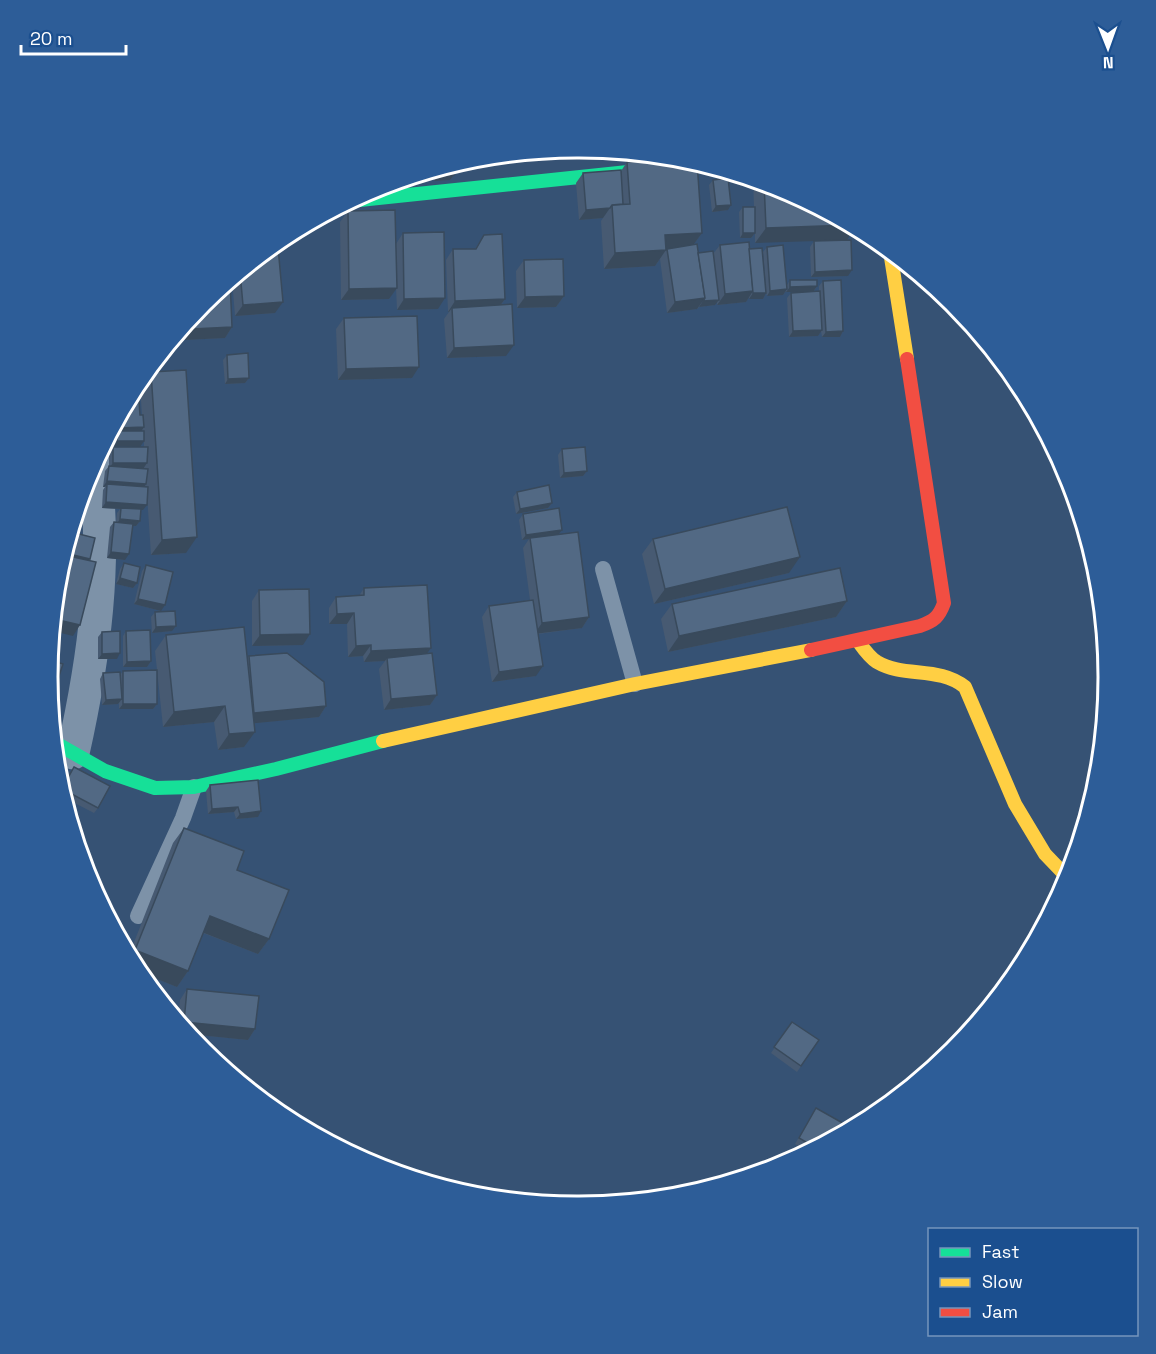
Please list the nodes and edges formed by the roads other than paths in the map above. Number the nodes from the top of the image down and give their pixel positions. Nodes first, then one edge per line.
1 (677, 167) edge
2 (376, 198) edge
3 (892, 263) edge
4 (96, 483) edge
5 (603, 569) dead end
6 (858, 641) junction
7 (635, 684) junction
8 (64, 747) edge
9 (194, 787) junction
10 (1060, 870) edge
11 (138, 916) dead end

1 - 2 street
3 - 6 street
4 - 8 street
5 - 7 lane
6 - 7 street
6 - 10 street
7 - 9 street
8 - 9 street
9 - 11 lane

